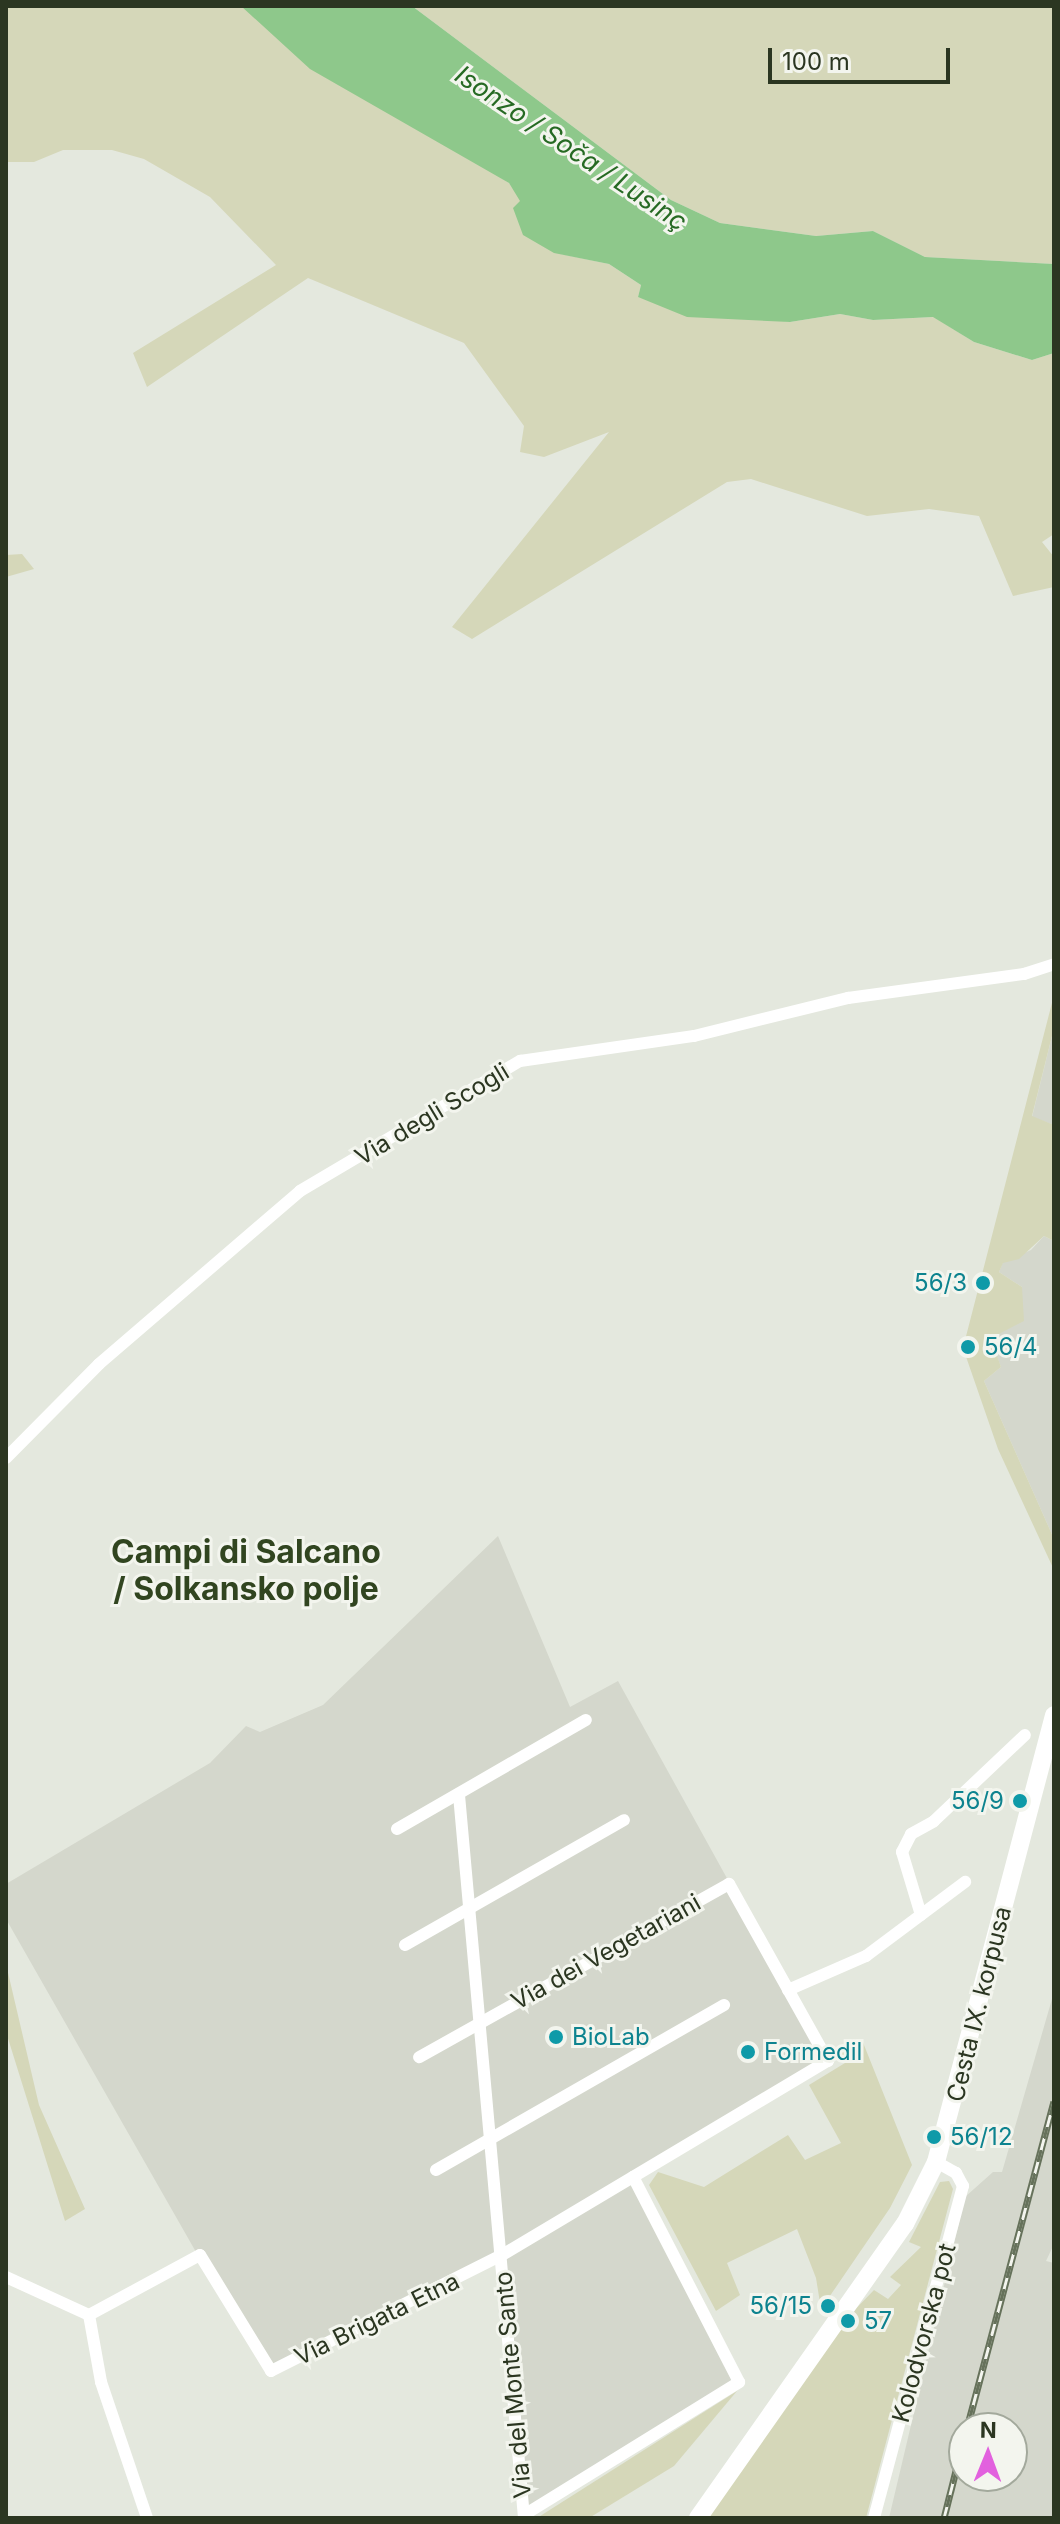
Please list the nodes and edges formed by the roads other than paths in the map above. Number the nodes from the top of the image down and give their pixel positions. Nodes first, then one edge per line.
1 (1054, 964) edge
2 (6, 1458) edge
3 (1054, 1715) edge
4 (586, 1720) dead end
5 (1025, 1735) dead end
6 (459, 1795) junction
7 (624, 1820) dead end
8 (397, 1829) dead end
9 (965, 1882) dead end
10 (729, 1884) joint
11 (471, 1908) junction
12 (921, 1915) junction
13 (405, 1945) dead end
14 (788, 1990) junction
15 (724, 2005) dead end
16 (482, 2020) junction
17 (419, 2057) dead end
18 (492, 2137) junction
19 (936, 2162) junction
20 (436, 2170) dead end
21 (633, 2177) junction
22 (502, 2255) junction
23 (6, 2277) edge
24 (89, 2315) junction
25 (524, 2516) edge
26 (147, 2518) edge
27 (698, 2518) edge
28 (874, 2518) edge

1 - 2 street, Via degli Scogli
3 - 19 main road, Cesta IX. korpusa
4 - 6 street
5 - 12 street
6 - 8 street
6 - 11 street, Via del Monte Santo
7 - 11 street
9 - 12 street
10 - 14 street, Via del Monte Santo
10 - 16 street, Via dei Vegetariani
11 - 13 street
11 - 16 street, Via del Monte Santo
12 - 14 street
14 - 21 street, Via del Monte Santo
15 - 18 street
16 - 17 street
16 - 18 street, Via del Monte Santo
18 - 20 street
18 - 22 street, Via del Monte Santo
19 - 27 main road, Cesta IX. korpusa
19 - 28 street, Kolodvorska pot
21 - 22 street, Via del Monte Santo
21 - 25 street, Via del Monte Santo
22 - 24 street, Via Brigata Etna
22 - 25 street, Via del Monte Santo
23 - 24 street
24 - 26 street

